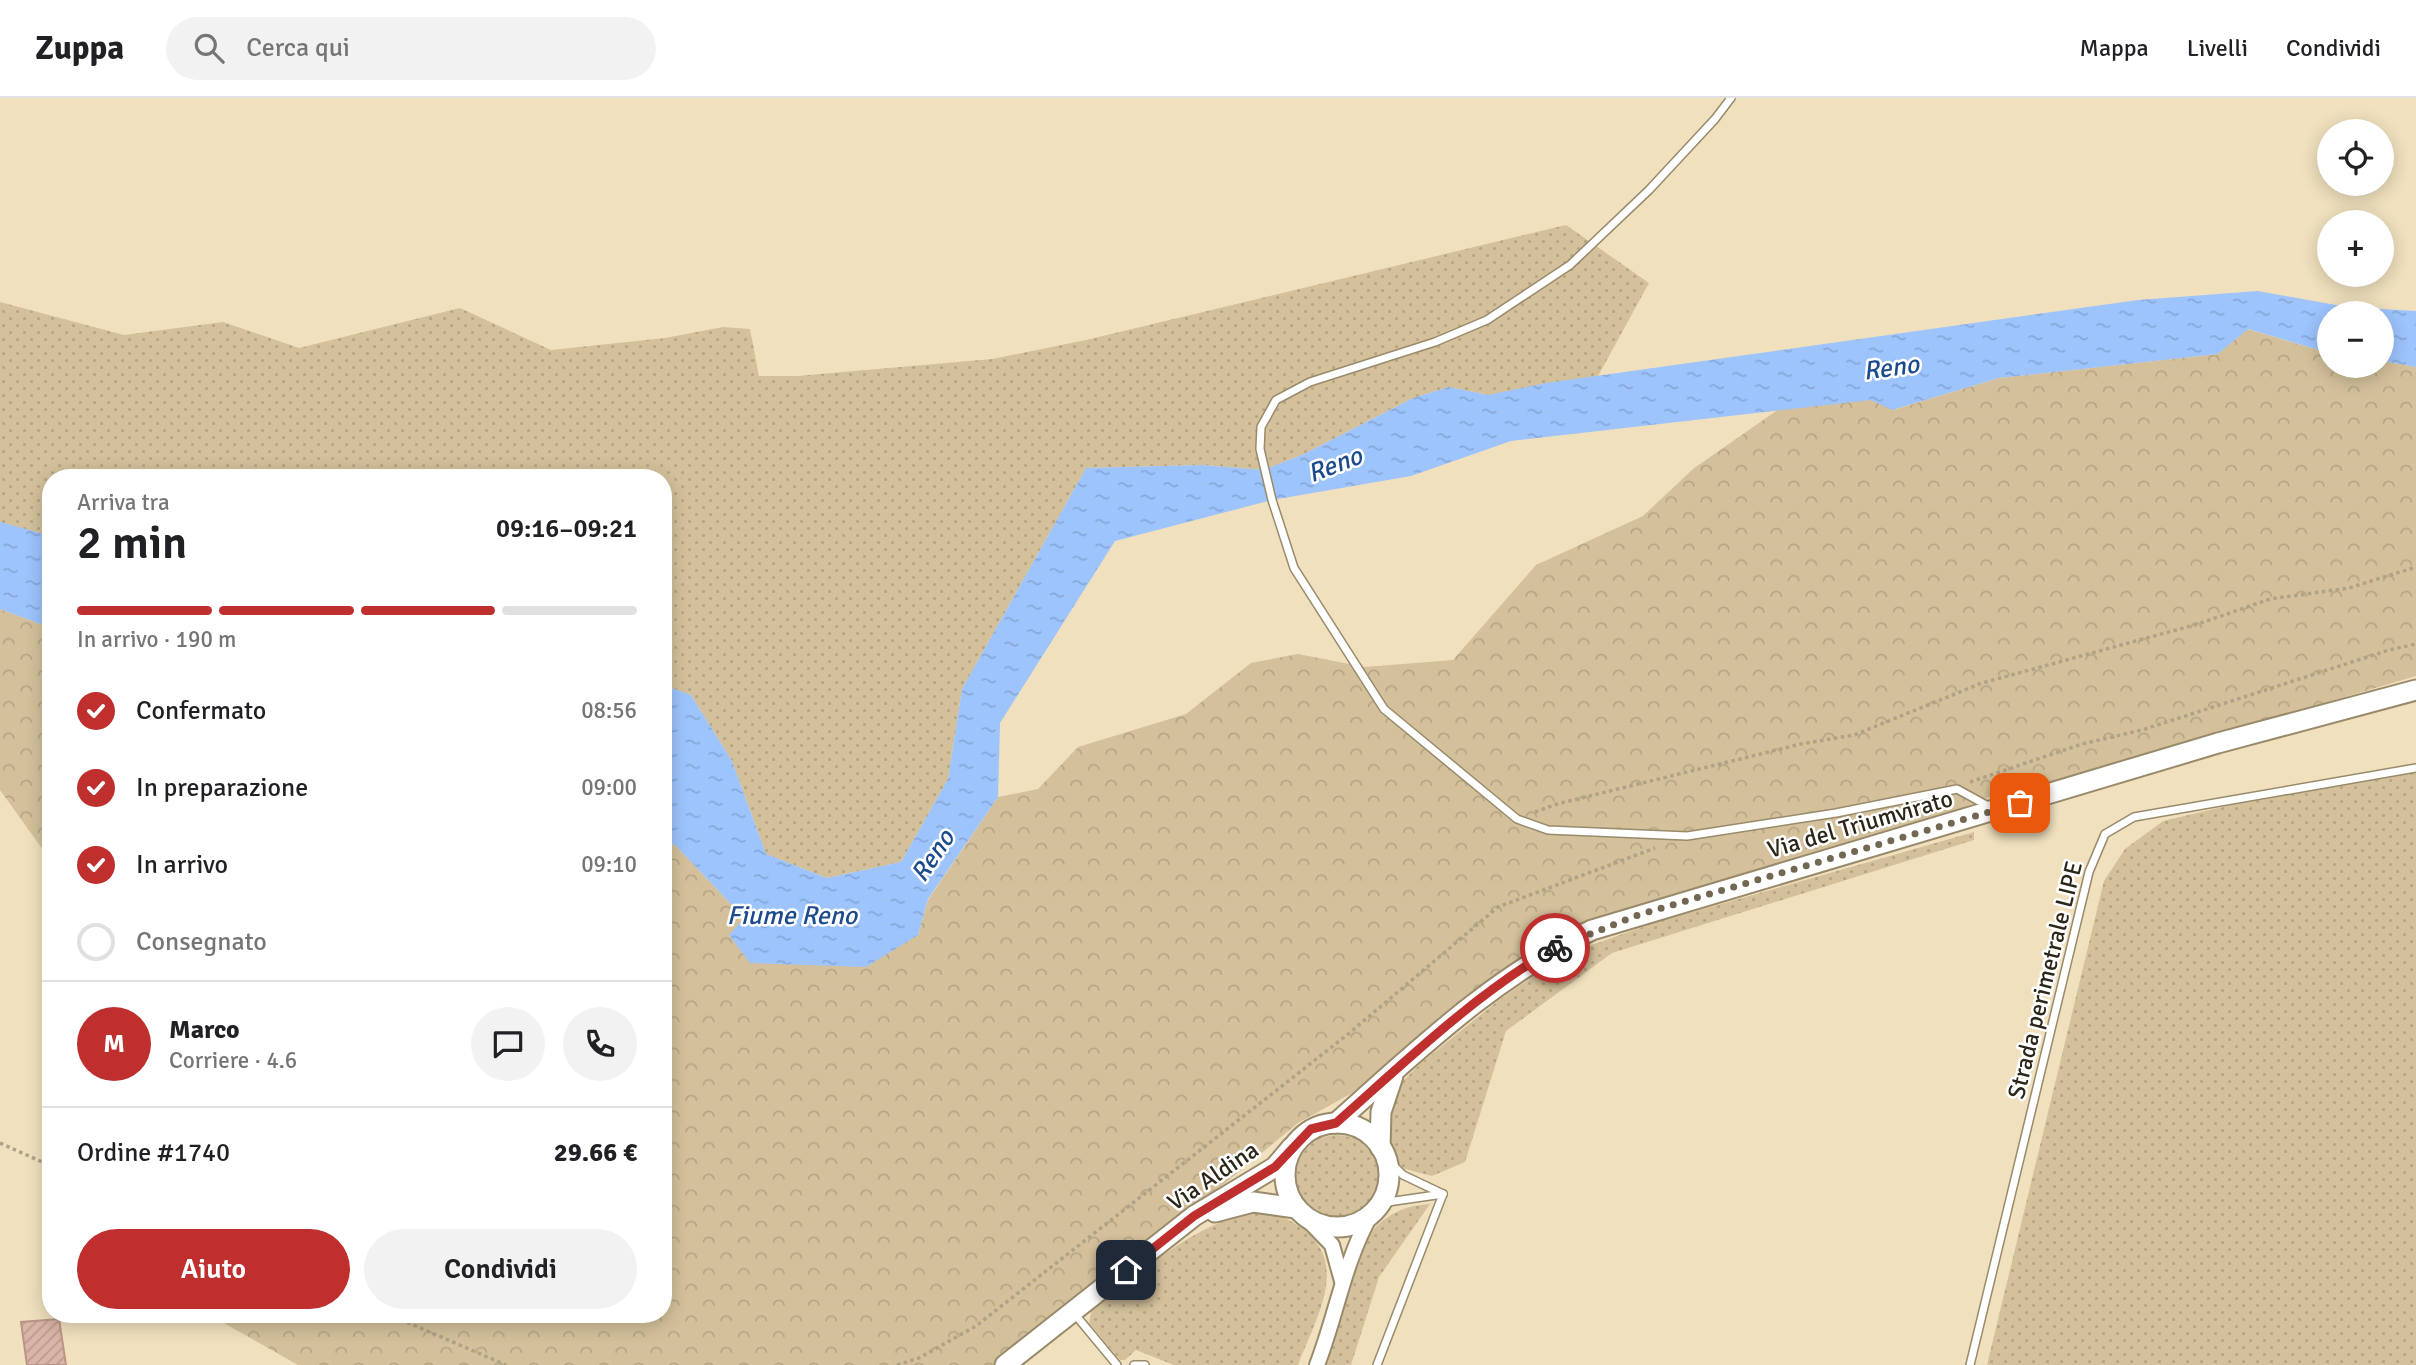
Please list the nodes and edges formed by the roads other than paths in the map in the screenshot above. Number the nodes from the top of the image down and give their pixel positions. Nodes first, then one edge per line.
1 (1731, 98) edge
2 (2416, 690) edge
3 (2416, 768) edge
4 (1995, 810) junction
5 (1396, 1069) junction
6 (1336, 1123) junction
7 (1292, 1147) junction
8 (1383, 1152) junction
9 (1443, 1194) junction
10 (1375, 1209) junction
11 (1301, 1213) junction
12 (1159, 1244) junction
13 (1342, 1286) junction
14 (1073, 1311) junction
15 (1005, 1365) edge
16 (1117, 1365) edge
17 (1134, 1365) edge
18 (1144, 1365) edge
19 (1317, 1365) edge
20 (1377, 1365) edge
21 (1970, 1365) edge

1 - 4 lane
2 - 4 street, Via del Triumvirato
3 - 21 lane, Strada perimetrale LIPE
4 - 5 street, Via del Triumvirato
5 - 6 street, Via del Triumvirato
5 - 8 street, Via del Triumvirato
6 - 7 street
6 - 8 street
7 - 11 street
7 - 12 street, Via Aldina
8 - 9 lane
8 - 10 street
9 - 10 lane
9 - 20 lane
10 - 11 street
10 - 13 street
11 - 12 street, Via Aldina
11 - 13 street
12 - 14 street, Via Aldina
13 - 19 street
14 - 15 street, Via Aldina
14 - 16 lane
17 - 18 lane

